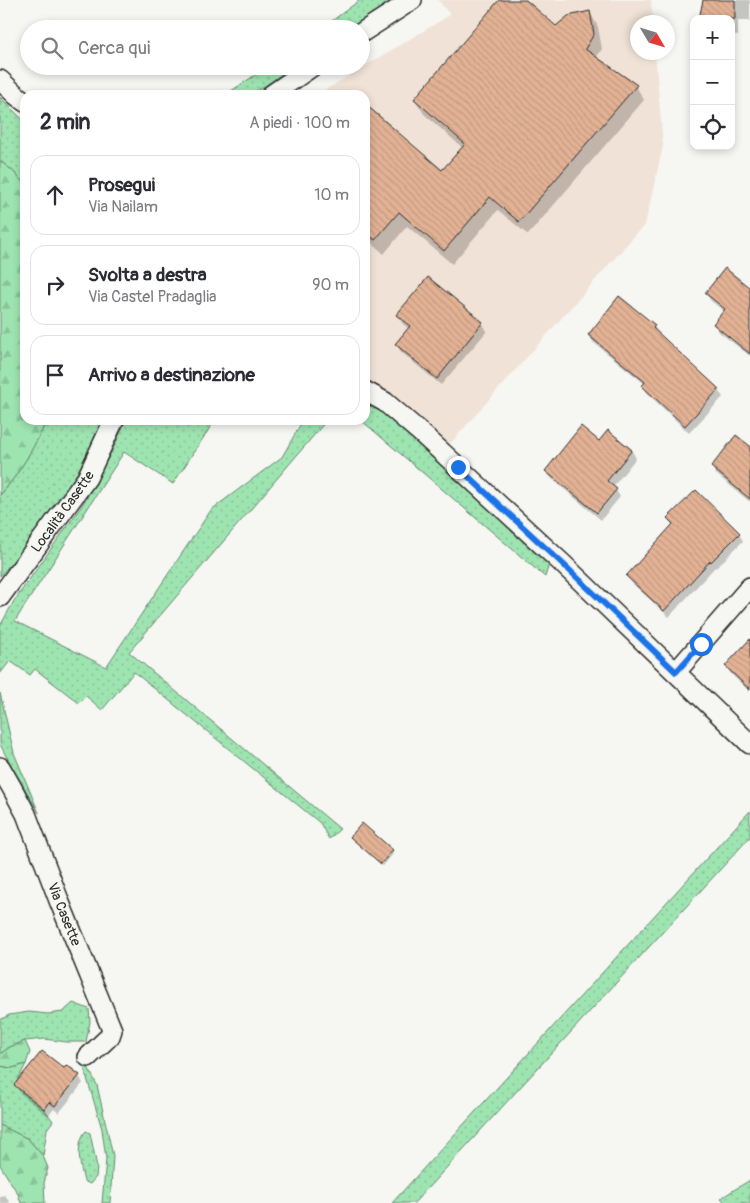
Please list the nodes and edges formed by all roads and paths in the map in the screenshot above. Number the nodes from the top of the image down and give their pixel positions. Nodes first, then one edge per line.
1 (412, 0) edge
2 (370, 27) edge
3 (300, 75) edge
4 (0, 80) edge
5 (278, 90) edge
6 (20, 98) edge
7 (370, 394) edge
8 (112, 425) edge
9 (750, 587) edge
10 (0, 597) edge
11 (676, 672) junction
12 (750, 744) edge
13 (0, 767) edge
14 (88, 1057) dead end

1 - 2 street
3 - 5 street
4 - 6 street
7 - 11 street
8 - 10 street, Località Casette
9 - 11 street
11 - 12 street
13 - 14 street, Via Casette

